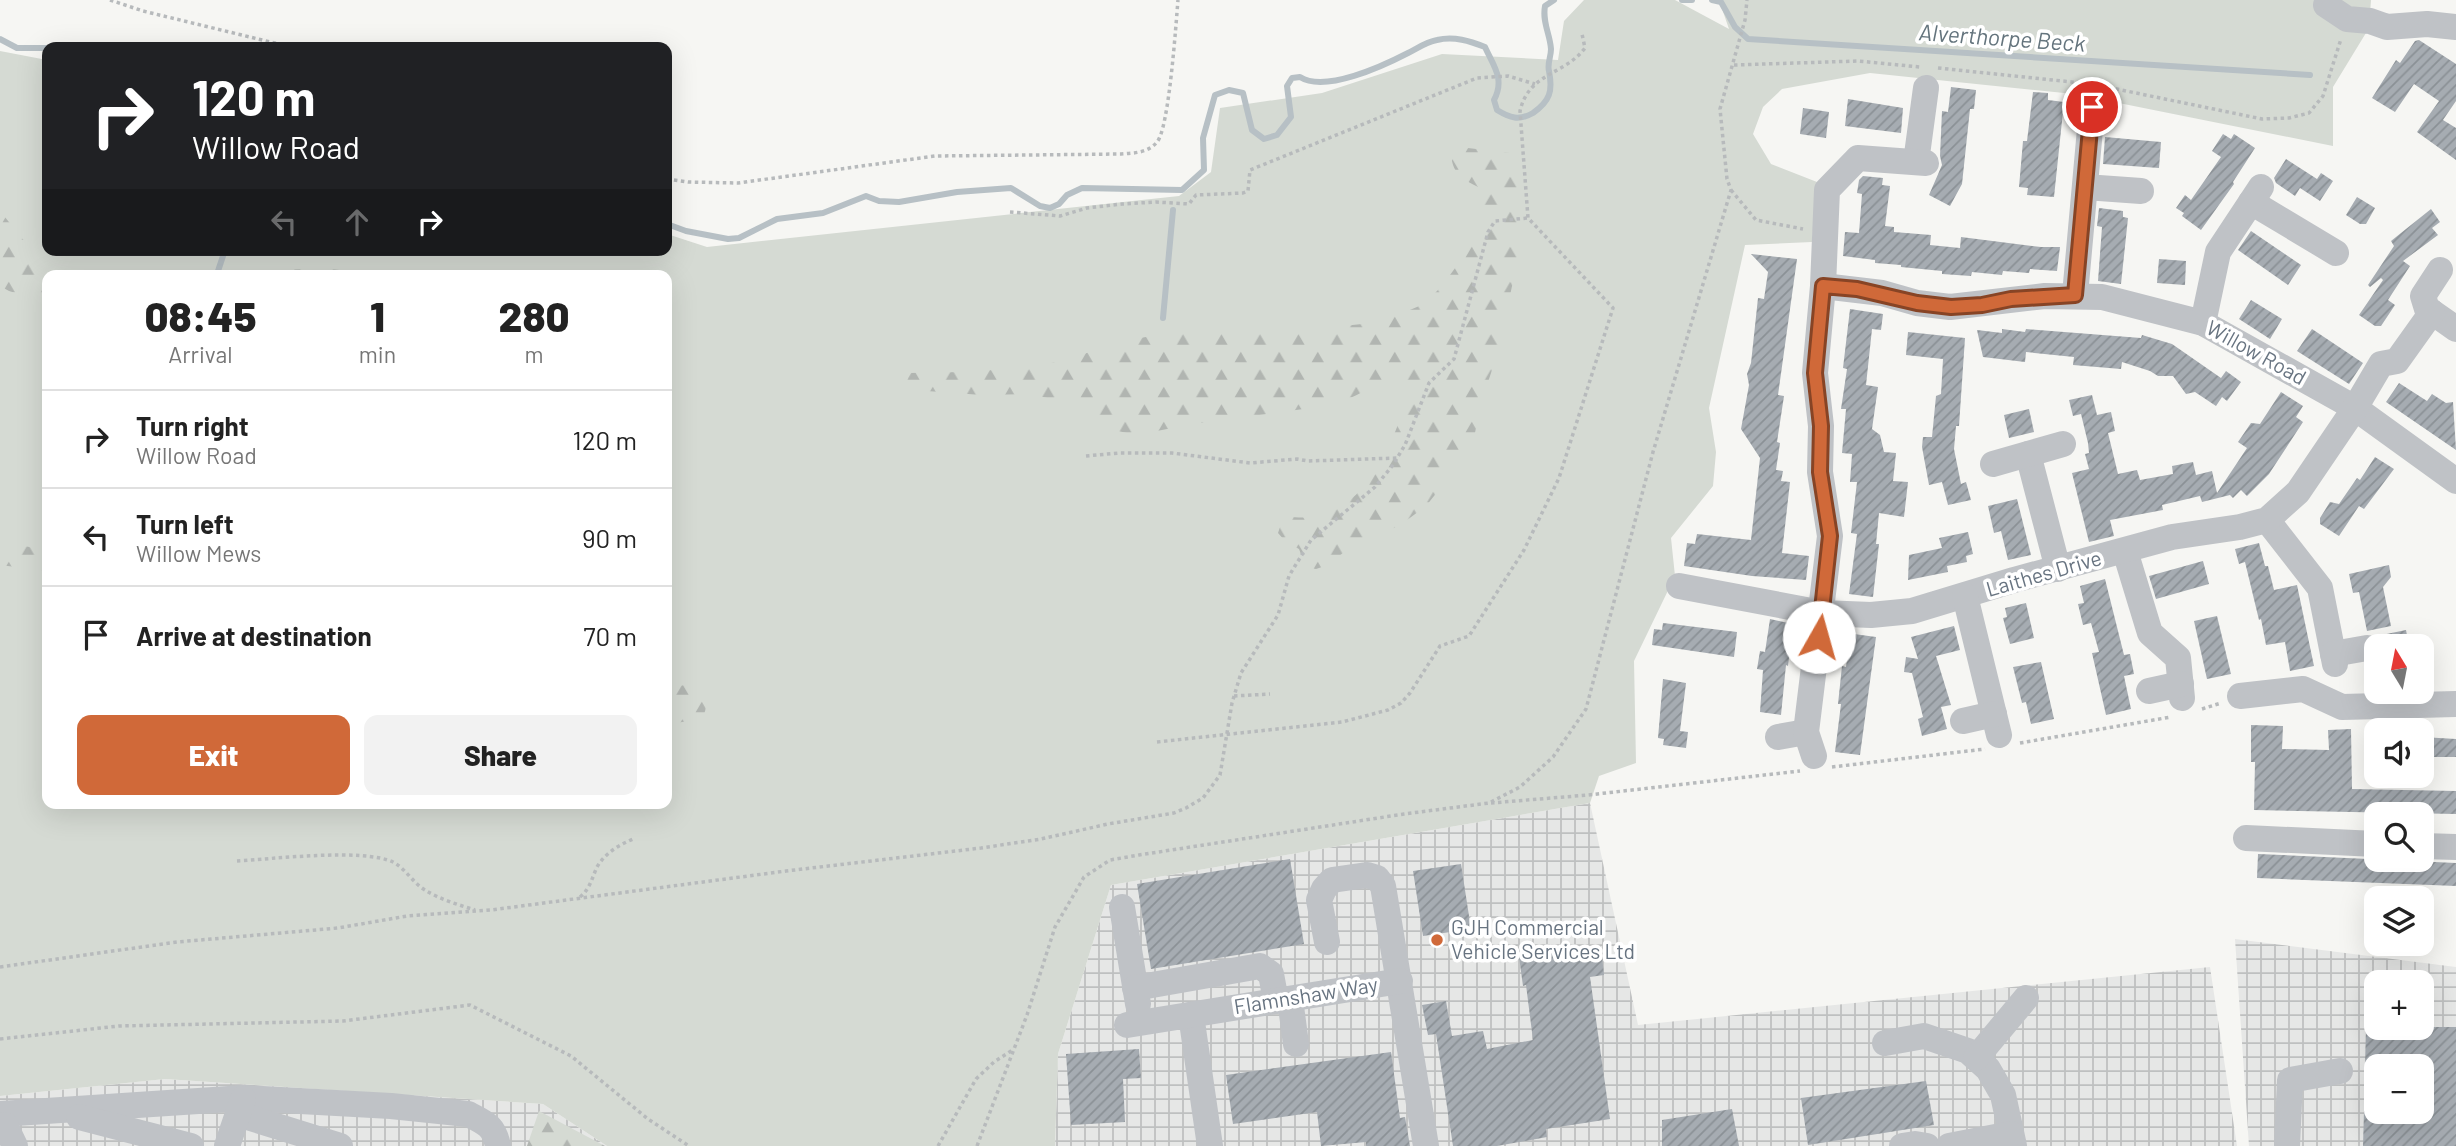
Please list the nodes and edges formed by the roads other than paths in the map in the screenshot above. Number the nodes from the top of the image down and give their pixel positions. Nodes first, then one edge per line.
1 (2365, 18) edge
2 (2456, 27) edge
3 (1926, 88) dead end
4 (2092, 107) dead end
5 (2085, 187) junction
6 (2141, 191) dead end
7 (2325, 237) dead end
8 (2440, 270) dead end
9 (1823, 286) junction
10 (2075, 295) junction
11 (2432, 312) junction
12 (2203, 323) junction
13 (2456, 329) edge
14 (2355, 408) junction
15 (2063, 444) dead end
16 (2028, 454) junction
17 (1993, 464) dead end
18 (2456, 481) edge
19 (2267, 520) junction
20 (2125, 551) junction
21 (2058, 569) junction
22 (1679, 586) dead end
23 (1965, 596) junction
24 (1822, 613) junction
25 (2364, 649) edge
26 (2150, 691) dead end
27 (2240, 696) road end
28 (2456, 704) edge
29 (1963, 721) dead end
30 (1778, 737) dead end
31 (2246, 838) dead end
32 (2364, 843) edge
33 (2434, 846) edge
34 (2456, 847) edge
35 (1122, 907) dead end
36 (1327, 942) dead end
37 (1400, 981) junction
38 (1135, 988) junction
39 (2026, 998) dead end
40 (1283, 1000) junction
41 (1191, 1015) junction
42 (1885, 1043) dead end
43 (1296, 1044) dead end
44 (1976, 1058) junction
45 (2340, 1071) dead end
46 (241, 1106) junction
47 (57, 1111) junction
48 (9, 1125) edge
49 (2013, 1140) edge
50 (1958, 1144) edge
51 (191, 1146) edge
52 (228, 1146) edge
53 (340, 1146) edge
54 (498, 1146) edge
55 (1210, 1146) edge
56 (1426, 1146) edge
57 (1902, 1146) edge
58 (1927, 1146) edge
59 (2287, 1146) edge

1 - 2 street
3 - 9 street
4 - 5 street
5 - 6 street
5 - 10 street
7 - 12 street
8 - 11 street
9 - 10 street, Willow Road
9 - 24 street
10 - 12 street, Willow Road
11 - 13 street
11 - 14 street, Laithes Drive
12 - 14 street, Willow Road
14 - 18 street, Willow Road
14 - 19 street, Laithes Drive
15 - 16 street
16 - 17 street
16 - 21 street
19 - 20 street, Laithes Drive
19 - 25 street
20 - 21 street, Laithes Drive
20 - 26 street
21 - 23 street, Laithes Drive
22 - 24 street, Laithes Drive
23 - 24 street, Laithes Drive
23 - 29 street
24 - 30 street
27 - 28 street
31 - 32 street
33 - 34 street
35 - 38 street
36 - 37 street
37 - 40 street, Flamnshaw Way
37 - 56 street, Flamnshaw Way
38 - 40 street
38 - 41 street, Flamnshaw Way
39 - 44 street
40 - 41 street, Flamnshaw Way
40 - 43 street
41 - 55 street
42 - 44 street
44 - 49 street
45 - 59 street
46 - 47 street
46 - 52 street
46 - 53 street
46 - 54 street
47 - 48 street
47 - 51 street
49 - 50 street
57 - 58 street

